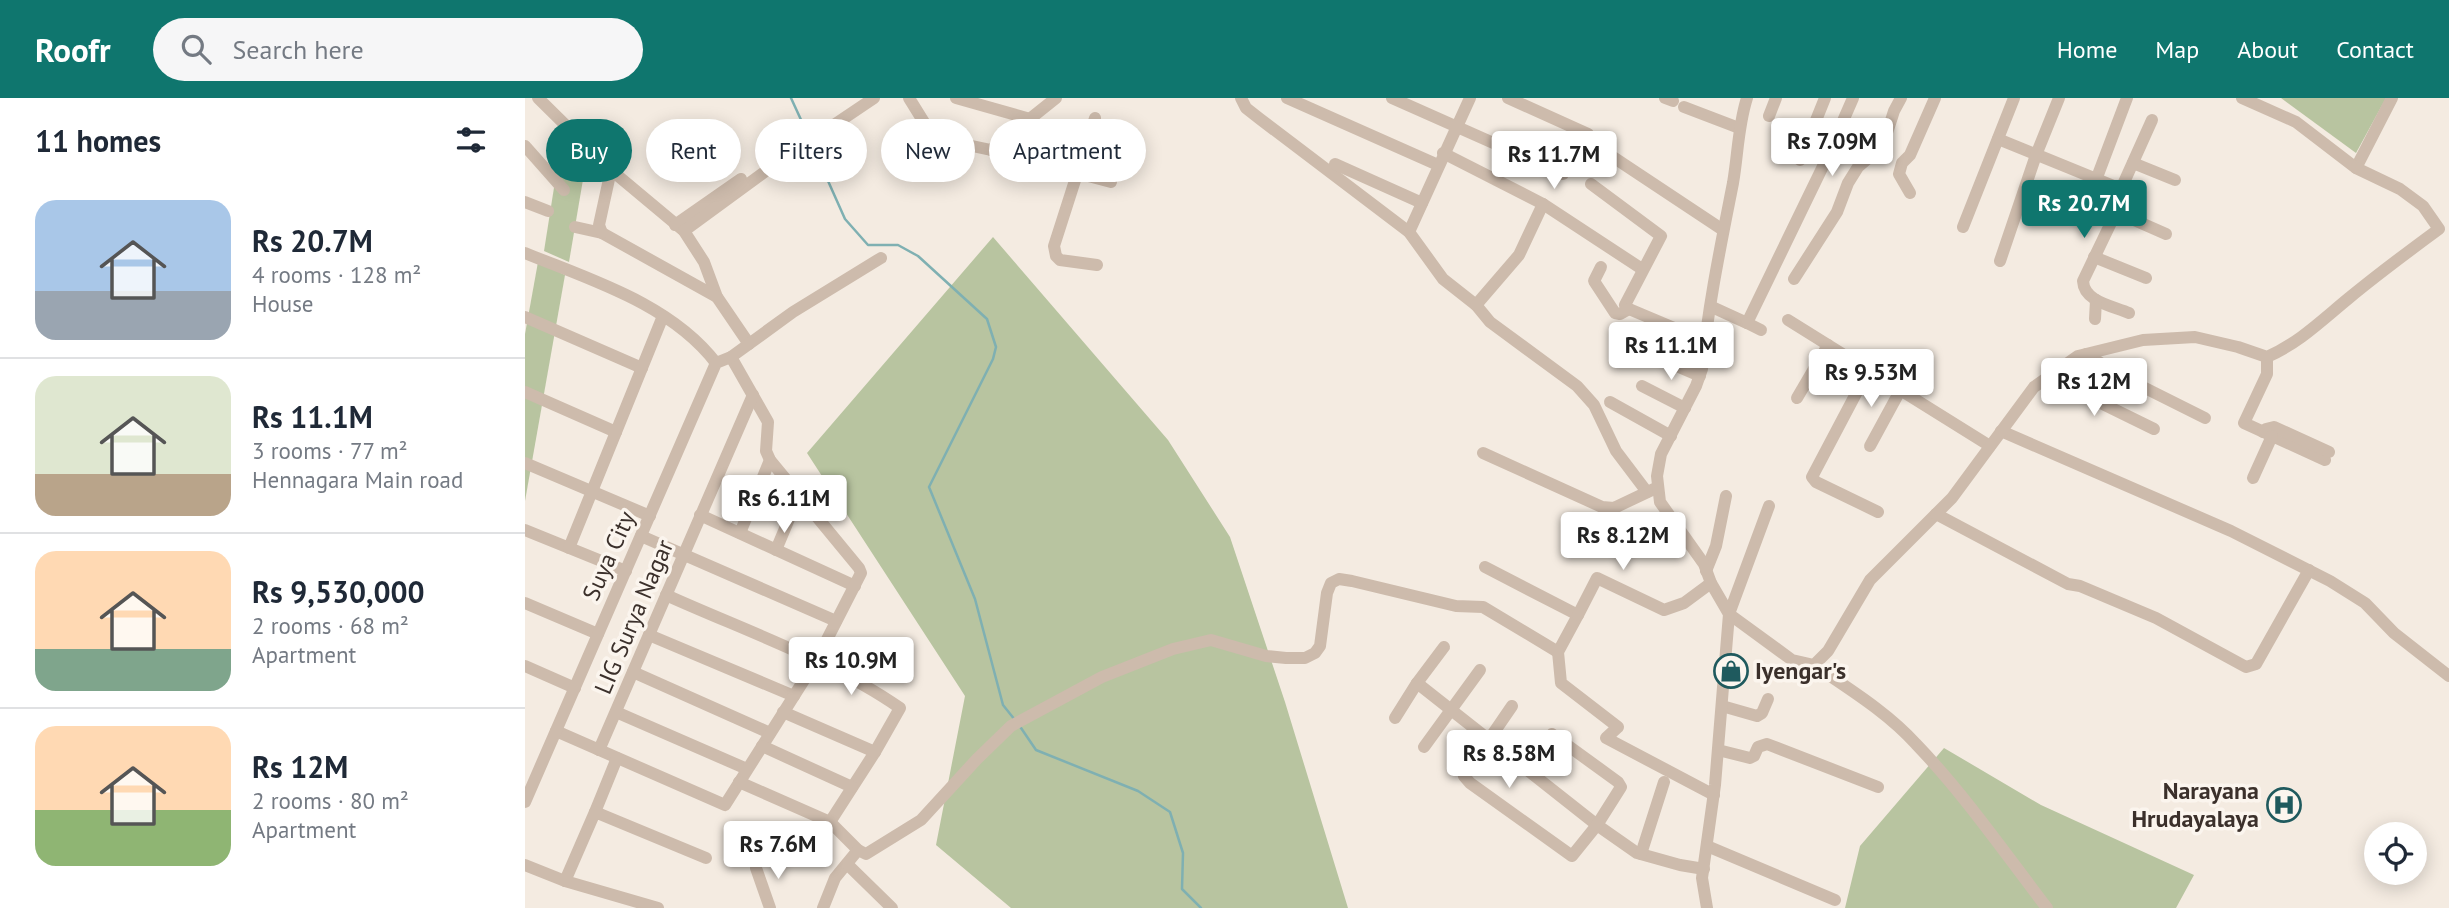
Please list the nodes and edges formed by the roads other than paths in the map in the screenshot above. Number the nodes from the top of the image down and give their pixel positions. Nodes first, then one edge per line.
1 (538, 98) edge
2 (860, 98) edge
3 (874, 98) edge
4 (909, 98) edge
5 (956, 98) edge
6 (1056, 98) edge
7 (1241, 98) edge
8 (1287, 98) edge
9 (1392, 98) edge
10 (1470, 98) edge
11 (1508, 98) edge
12 (1747, 98) edge
13 (1776, 98) edge
14 (1825, 98) edge
15 (1853, 98) edge
16 (1901, 98) edge
17 (1934, 98) edge
18 (2014, 98) edge
19 (2059, 98) edge
20 (2127, 98) edge
21 (2242, 98) edge
22 (2392, 98) edge
23 (1674, 102) edge
24 (1769, 116) dead end
25 (559, 119) edge
26 (832, 119) edge
27 (838, 119) edge
28 (1030, 119) joint
29 (2152, 120) dead end
30 (1457, 127) junction
31 (1739, 128) junction
32 (1588, 134) dead end
33 (1998, 139) junction
34 (525, 146) edge
35 (989, 150) edge
36 (2036, 155) junction
37 (1613, 157) dead end
38 (1441, 159) junction
39 (1800, 160) dead end
40 (2133, 163) junction
41 (1335, 164) dead end
42 (2356, 168) junction
43 (755, 174) edge
44 (1563, 174) dead end
45 (2096, 180) junction
46 (2175, 180) dead end
47 (608, 182) edge
48 (625, 182) edge
49 (1074, 182) edge
50 (1591, 184) dead end
51 (2121, 189) junction
52 (564, 190) dead end
53 (1910, 193) dead end
54 (525, 202) edge
55 (1422, 203) junction
56 (1543, 204) junction
57 (548, 211) dead end
58 (2116, 212) junction
59 (575, 227) dead end
60 (1963, 227) dead end
61 (680, 228) junction
62 (2444, 228) edge
63 (1723, 230) junction
64 (1409, 232) junction
65 (602, 233) junction
66 (2166, 234) dead end
67 (525, 253) edge
68 (2094, 257) junction
69 (881, 258) dead end
70 (2000, 261) dead end
71 (1097, 265) dead end
72 (1601, 267) dead end
73 (1643, 269) junction
74 (2146, 278) dead end
75 (1794, 279) dead end
76 (717, 297) junction
77 (2096, 300) junction
78 (1476, 305) junction
79 (1712, 307) junction
80 (1629, 309) junction
81 (2129, 313) dead end
82 (663, 316) junction
83 (525, 317) edge
84 (2095, 319) dead end
85 (1788, 320) dead end
86 (1747, 323) junction
87 (1761, 330) dead end
88 (1705, 341) junction
89 (749, 344) junction
90 (1828, 345) junction
91 (2086, 354) junction
92 (731, 357) junction
93 (2267, 357) junction
94 (1658, 358) dead end
95 (716, 363) junction
96 (642, 368) junction
97 (1869, 369) junction
98 (2056, 372) junction
99 (1700, 376) junction
100 (1642, 386) dead end
101 (1901, 389) junction
102 (525, 392) edge
103 (753, 395) junction
104 (1797, 398) dead end
105 (1610, 402) dead end
106 (1685, 408) junction
107 (2205, 418) dead end
108 (2154, 429) dead end
109 (2001, 431) junction
110 (616, 432) junction
111 (2267, 434) junction
112 (1671, 436) junction
113 (1870, 446) dead end
114 (1990, 446) junction
115 (1483, 453) dead end
116 (2327, 456) dead end
117 (770, 460) junction
118 (525, 463) edge
119 (2253, 478) dead end
120 (1653, 490) junction
121 (592, 492) junction
122 (799, 495) junction
123 (1726, 496) dead end
124 (1769, 506) dead end
125 (1878, 512) dead end
126 (1936, 514) junction
127 (700, 515) junction
128 (650, 516) junction
129 (525, 530) edge
130 (740, 533) junction
131 (641, 536) junction
132 (569, 548) junction
133 (776, 550) junction
134 (683, 554) junction
135 (1485, 567) dead end
136 (2309, 570) junction
137 (626, 571) junction
138 (1709, 577) junction
139 (855, 586) junction
140 (666, 595) junction
141 (525, 603) edge
142 (1729, 614) junction
143 (1578, 615) junction
144 (836, 621) junction
145 (598, 634) junction
146 (649, 635) junction
147 (1444, 647) dead end
148 (1558, 652) junction
149 (816, 662) junction
150 (1814, 664) junction
151 (525, 666) edge
152 (1480, 670) dead end
153 (633, 672) junction
154 (2449, 676) edge
155 (1417, 683) junction
156 (575, 688) junction
157 (794, 696) junction
158 (1769, 699) dead end
159 (1513, 706) dead end
160 (1722, 706) junction
161 (1453, 709) junction
162 (616, 712) junction
163 (783, 712) junction
164 (1395, 718) dead end
165 (556, 731) junction
166 (770, 733) junction
167 (1552, 734) dead end
168 (1489, 738) junction
169 (762, 746) junction
170 (1424, 747) dead end
171 (599, 750) junction
172 (1718, 750) junction
173 (875, 752) junction
174 (617, 758) junction
175 (747, 769) junction
176 (739, 782) junction
177 (1664, 782) dead end
178 (852, 787) junction
179 (1878, 787) dead end
180 (1714, 795) junction
181 (525, 802) edge
182 (595, 812) junction
183 (829, 822) junction
184 (1597, 825) junction
185 (1707, 846) junction
186 (858, 850) junction
187 (1641, 854) junction
188 (706, 858) dead end
189 (847, 864) junction
190 (525, 865) edge
191 (756, 868) dead end
192 (1704, 869) junction
193 (565, 881) junction
194 (1835, 900) dead end
195 (658, 908) edge
196 (770, 908) edge
197 (823, 908) edge
198 (893, 908) edge
199 (1707, 908) edge
200 (2047, 908) edge

1 - 25 street
2 - 26 street
3 - 27 street
4 - 35 street
5 - 28 street
6 - 28 street
7 - 64 street
8 - 38 street
9 - 30 street
10 - 30 street
11 - 32 street
12 - 31 street
13 - 24 street
14 - 39 street
15 - 86 street
16 - 75 street
17 - 53 street
18 - 33 street
19 - 36 street
20 - 45 street
21 - 42 street
22 - 42 street
23 - 31 street
29 - 40 street
30 - 38 street
30 - 44 street
31 - 63 street
33 - 36 street
33 - 60 street
34 - 52 street
36 - 45 street
36 - 70 street
37 - 63 street
38 - 55 street
38 - 56 street
40 - 46 street
40 - 51 street
41 - 55 street
42 - 62 street
43 - 61 street
45 - 51 street
47 - 65 street
48 - 61 street
49 - 71 street
50 - 73 street
51 - 58 street
54 - 57 street
55 - 64 street
56 - 73 street
56 - 78 street
58 - 66 street
58 - 68 street
59 - 65 street
61 - 76 street
62 - 93 street
63 - 79 street
64 - 78 street
65 - 76 street
67 - 82 street
68 - 74 street
68 - 77 street
69 - 89 street
72 - 80 street
73 - 80 street
76 - 89 street
77 - 81 street
77 - 84 street
78 - 120 street
79 - 86 street
79 - 88 street
80 - 88 street
82 - 95 street
82 - 96 street
83 - 96 street
85 - 90 street
86 - 87 street
88 - 99 street
89 - 92 street
90 - 97 street
90 - 104 street
91 - 93 street
91 - 98 street
91 - 107 street
92 - 95 street
92 - 103 street
93 - 111 street
94 - 99 street
95 - 128 street, Suya City
96 - 110 street
97 - 101 street
97 - 125 street
98 - 108 street
98 - 109 street
99 - 106 street
100 - 106 street
101 - 113 street
101 - 114 street
102 - 110 street
103 - 117 street
103 - 127 street, LIG Surya Nagar
105 - 112 street
106 - 112 street
109 - 114 street
109 - 136 street
110 - 121 street
111 - 116 street
111 - 119 street
112 - 120 street
114 - 126 street
115 - 120 street
117 - 122 street
117 - 130 street
118 - 121 street
120 - 138 street
121 - 128 street
121 - 132 street
122 - 133 street
122 - 139 street
123 - 138 street
124 - 142 street
126 - 136 street
126 - 150 street
127 - 130 street
127 - 134 street, LIG Surya Nagar
128 - 131 street, Suya City
129 - 132 street
130 - 133 street
131 - 134 street
131 - 137 street, Suya City
132 - 137 street
133 - 139 street
134 - 140 street, LIG Surya Nagar
134 - 144 street
135 - 143 street
136 - 154 street
137 - 145 street, Suya City
138 - 142 street
138 - 143 street
139 - 144 street
140 - 146 street, LIG Surya Nagar
140 - 149 street
141 - 145 street
142 - 150 street
142 - 160 street
143 - 148 street
144 - 149 street
145 - 156 street, Suya City
146 - 153 street, LIG Surya Nagar
146 - 157 street
147 - 155 street
148 - 180 street
148 - 186 street
149 - 157 street
149 - 173 street
150 - 200 street
151 - 156 street
152 - 161 street
153 - 162 street, LIG Surya Nagar
153 - 166 street
155 - 161 street
155 - 164 street
156 - 165 street, Suya City
157 - 163 street
158 - 160 street
159 - 168 street
160 - 172 street
161 - 168 street
161 - 170 street
162 - 171 street, LIG Surya Nagar
162 - 175 street
163 - 166 street
163 - 173 street
165 - 171 street
165 - 181 street, Suya City
166 - 169 street
167 - 184 street
168 - 184 street
168 - 184 street
169 - 175 street
169 - 178 street
171 - 174 street
172 - 179 street
172 - 180 street
173 - 178 street
174 - 176 street
174 - 182 street
175 - 176 street
176 - 183 street
177 - 187 street
178 - 183 street
180 - 185 street
182 - 188 street
182 - 193 street
183 - 186 street
184 - 187 street
185 - 192 street
185 - 194 street
186 - 189 street
187 - 192 street
189 - 197 street
189 - 198 street
190 - 193 street
191 - 196 street
192 - 199 street
193 - 195 street

